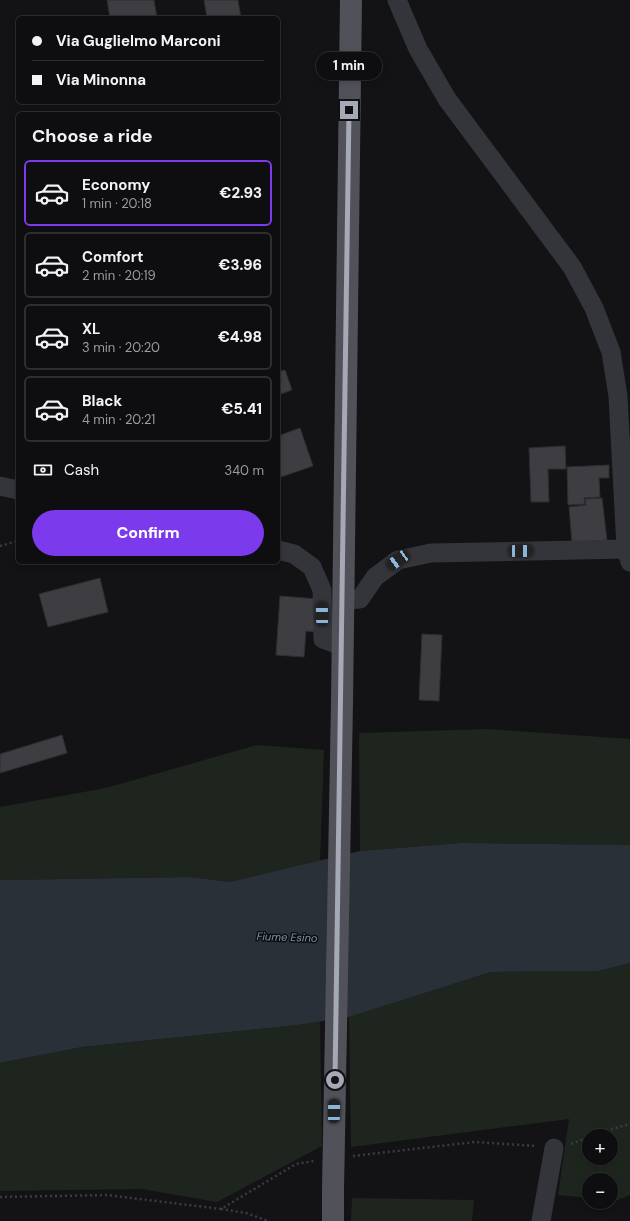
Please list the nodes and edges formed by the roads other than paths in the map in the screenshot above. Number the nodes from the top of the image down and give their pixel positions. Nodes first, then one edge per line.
1 (351, 0) edge
2 (397, 0) edge
3 (0, 486) edge
4 (16, 490) edge
5 (280, 550) edge
6 (628, 556) edge
7 (343, 600) junction
8 (342, 646) junction
9 (554, 1148) road end
10 (333, 1221) edge
11 (541, 1221) edge

1 - 7 main road
2 - 6 street
3 - 4 street
5 - 8 street
6 - 7 street
7 - 8 main road
8 - 10 main road, bridge
9 - 11 street

